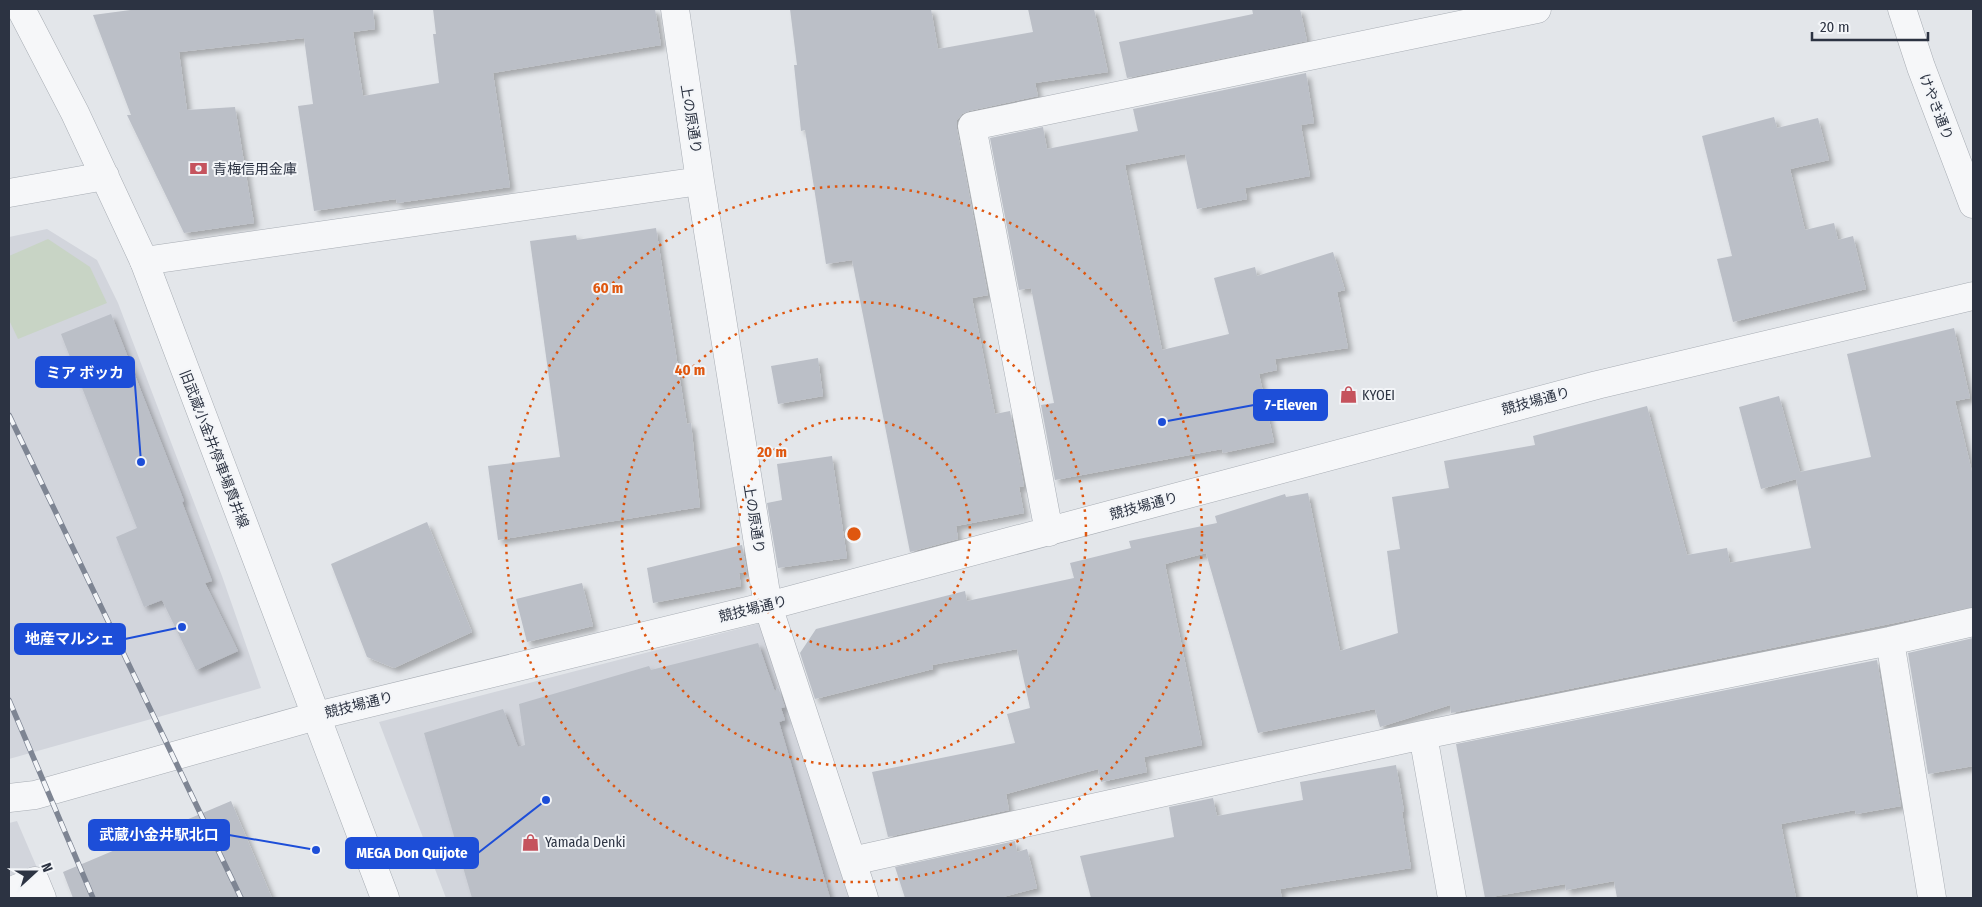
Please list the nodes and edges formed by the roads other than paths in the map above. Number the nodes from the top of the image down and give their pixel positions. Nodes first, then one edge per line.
1 (21, 9) edge
2 (675, 9) edge
3 (1537, 9) edge
4 (1902, 9) edge
5 (105, 176) junction
6 (700, 181) junction
7 (9, 193) edge
8 (1973, 204) edge
9 (144, 261) junction
10 (1973, 296) edge
11 (1049, 532) junction
12 (768, 606) junction
13 (1973, 622) edge
14 (1890, 641) junction
15 (316, 716) junction
16 (1422, 734) junction
17 (9, 798) edge
18 (852, 861) junction
19 (9, 892) edge
20 (42, 898) edge
21 (385, 898) edge
22 (864, 898) edge
23 (1452, 898) edge
24 (1932, 898) edge

1 - 5 street, 旧武蔵小金井停車場貫井線
2 - 6 street, 上の原通り
3 - 11 street
4 - 8 street, けやき通り
5 - 7 street
5 - 9 street, 旧武蔵小金井停車場貫井線
6 - 9 street
6 - 12 street, 上の原通り
9 - 15 street, 旧武蔵小金井停車場貫井線
10 - 11 street, 競技場通り
11 - 12 street, 競技場通り
12 - 15 street, 競技場通り
12 - 18 street, 上の原通り
13 - 14 street
14 - 16 street
14 - 24 street
15 - 17 street, 競技場通り
15 - 21 street, 旧武蔵小金井停車場貫井線
16 - 18 street
16 - 23 street
18 - 22 street, 上の原通り
19 - 20 street

